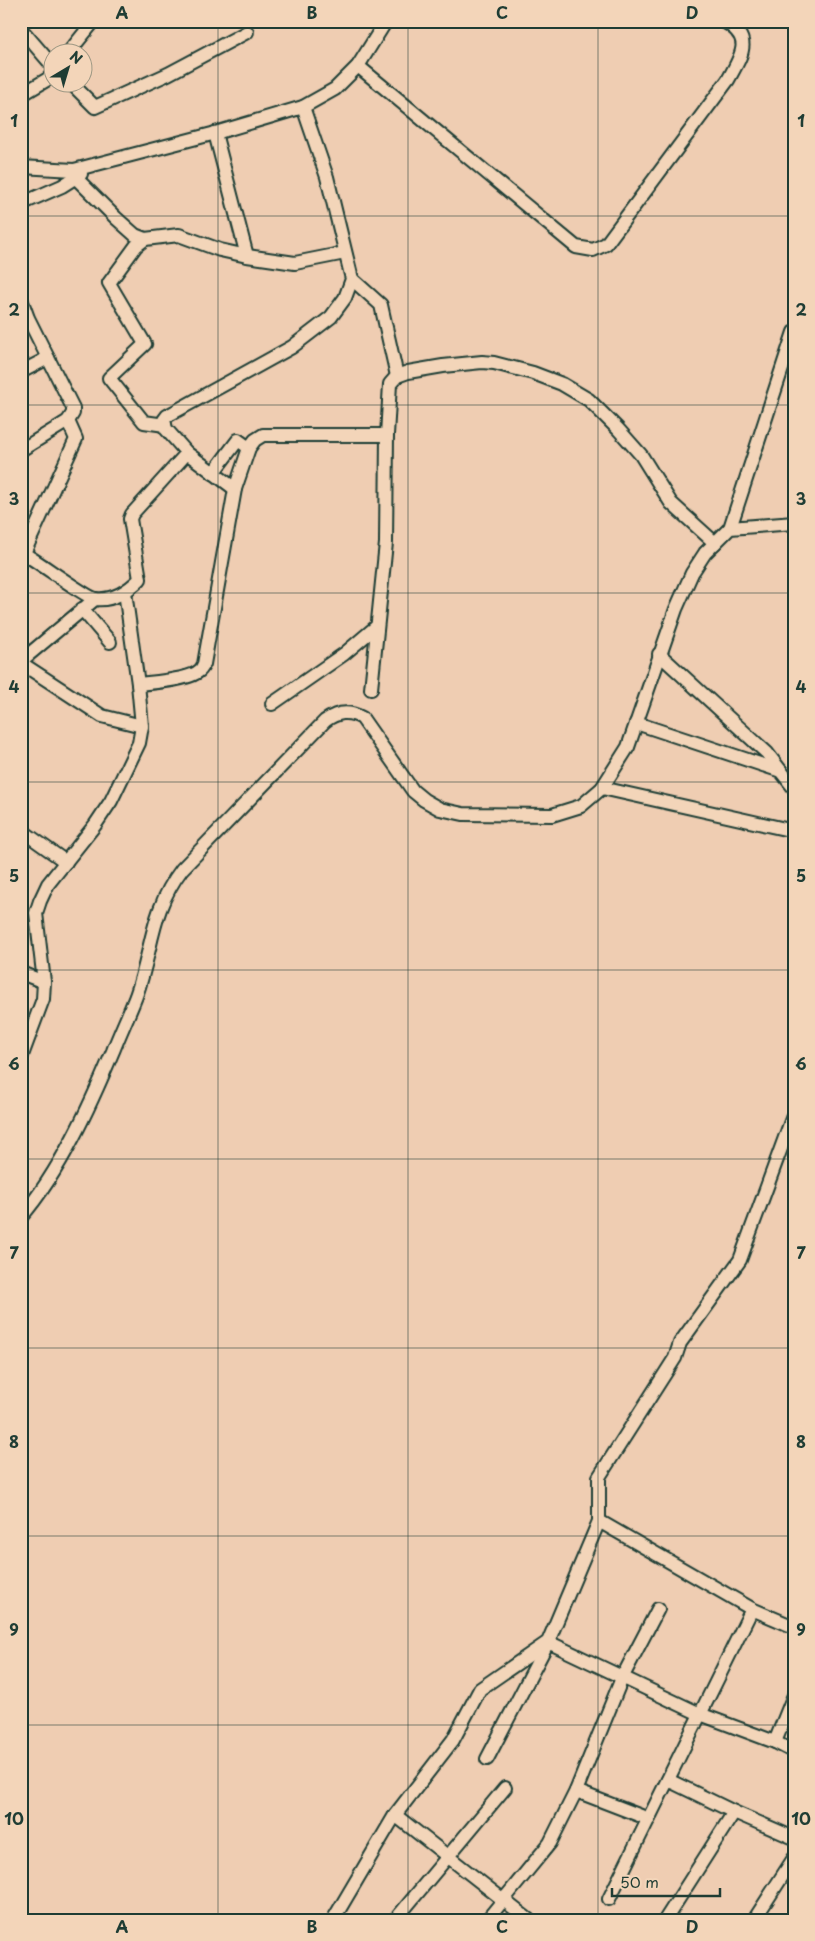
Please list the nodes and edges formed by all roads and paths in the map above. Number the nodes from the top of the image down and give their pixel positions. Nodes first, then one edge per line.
1 (94, 21) edge
2 (386, 21) edge
3 (722, 21) edge
4 (21, 29) edge
5 (247, 32) dead end
6 (77, 42) edge
7 (42, 53) edge
8 (358, 66) junction
9 (42, 83) edge
10 (80, 92) edge
11 (21, 95) edge
12 (304, 107) junction
13 (215, 133) junction
14 (89, 166) junction
15 (21, 167) edge
16 (54, 169) junction
17 (76, 178) junction
18 (62, 186) junction
19 (21, 204) edge
20 (144, 239) junction
21 (345, 253) junction
22 (247, 256) junction
23 (352, 279) junction
24 (21, 299) edge
25 (794, 332) edge
26 (48, 358) junction
27 (21, 372) edge
28 (397, 376) junction
29 (68, 421) junction
30 (164, 425) junction
31 (387, 434) junction
32 (249, 448) junction
33 (21, 450) edge
34 (187, 453) junction
35 (213, 473) junction
36 (235, 489) junction
37 (794, 523) edge
38 (730, 528) junction
39 (715, 544) junction
40 (23, 552) edge
41 (125, 592) junction
42 (95, 599) junction
43 (82, 609) junction
44 (377, 626) junction
45 (110, 642) dead end
46 (660, 654) junction
47 (21, 662) edge
48 (138, 684) junction
49 (371, 690) dead end
50 (272, 704) dead end
51 (636, 723) junction
52 (142, 726) junction
53 (781, 771) junction
54 (602, 788) junction
55 (794, 788) edge
56 (21, 830) edge
57 (794, 831) edge
58 (66, 862) junction
59 (21, 973) edge
60 (44, 982) junction
61 (21, 1058) edge
62 (794, 1113) edge
63 (21, 1217) edge
64 (599, 1521) junction
65 (658, 1609) dead end
66 (752, 1609) junction
67 (794, 1627) edge
68 (548, 1642) junction
69 (622, 1678) junction
70 (794, 1695) edge
71 (700, 1714) junction
72 (775, 1742) junction
73 (794, 1752) edge
74 (487, 1759) dead end
75 (668, 1780) junction
76 (505, 1788) dead end
77 (576, 1791) junction
78 (734, 1812) junction
79 (395, 1815) junction
80 (650, 1819) junction
81 (794, 1838) edge
82 (447, 1856) junction
83 (794, 1858) edge
84 (609, 1898) dead end
85 (504, 1900) junction
86 (333, 1920) edge
87 (395, 1920) edge
88 (488, 1920) edge
89 (529, 1920) edge
90 (665, 1920) edge
91 (754, 1920) edge

1 - 6 street
2 - 8 street
3 - 8 street
4 - 7 street
5 - 10 street
8 - 12 street
9 - 11 street
12 - 13 street
12 - 21 street
13 - 14 street
13 - 22 street
14 - 16 street
14 - 17 street
15 - 16 street
16 - 18 street
17 - 18 street
17 - 20 street
18 - 19 street
20 - 22 street
20 - 30 street
21 - 22 street
21 - 23 street
23 - 28 street
23 - 30 street
24 - 26 street
25 - 38 street
26 - 27 street
26 - 29 street
28 - 31 street
28 - 39 street
29 - 33 street
29 - 40 street
30 - 34 street
31 - 32 street
31 - 44 street
32 - 35 street
32 - 36 street
34 - 35 street
34 - 41 street
35 - 36 street
36 - 48 street
37 - 38 street
38 - 39 street
39 - 46 street
40 - 42 street
41 - 42 street
41 - 48 street
42 - 43 street
43 - 45 street
43 - 47 street
44 - 49 street
44 - 50 street
46 - 51 street
46 - 53 street
47 - 52 street
48 - 52 street
51 - 53 street
51 - 54 street
52 - 58 street
53 - 55 street
54 - 57 street
54 - 63 street
56 - 58 street
58 - 60 street
59 - 60 street
60 - 61 street
62 - 64 street
64 - 66 street
64 - 68 street
65 - 69 street
66 - 67 street
66 - 71 street
68 - 69 street
68 - 74 street
68 - 79 street
69 - 71 street
69 - 77 street
70 - 72 street
71 - 72 street
71 - 75 street
72 - 73 street
75 - 78 street
75 - 80 street
76 - 82 street
77 - 80 street
77 - 85 street
78 - 81 street
78 - 90 street
79 - 82 street
79 - 86 street
80 - 84 street
82 - 85 street
82 - 87 street
83 - 91 street
85 - 88 street
85 - 89 street

